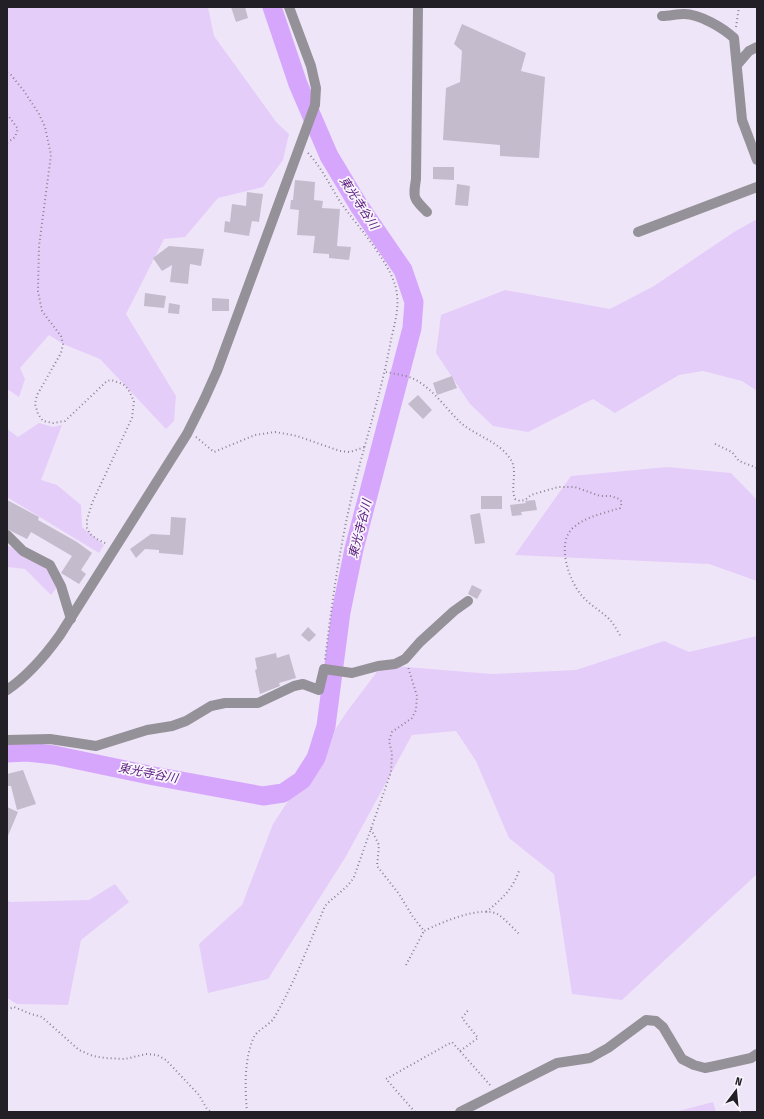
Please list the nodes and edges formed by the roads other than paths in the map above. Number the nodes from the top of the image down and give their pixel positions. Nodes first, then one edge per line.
1 (289, 7) edge
2 (418, 7) edge
3 (662, 16) dead end
4 (757, 47) edge
5 (737, 65) junction
6 (757, 160) edge
7 (757, 187) edge
8 (427, 212) dead end
9 (638, 232) dead end
10 (7, 535) edge
11 (468, 601) dead end
12 (71, 619) junction
13 (7, 690) edge
14 (7, 740) edge
15 (757, 1054) edge
16 (460, 1112) edge

1 - 12 street
2 - 8 street
3 - 5 street
4 - 5 street
5 - 6 street
7 - 9 street
10 - 12 street
11 - 14 street
12 - 13 street
15 - 16 street

